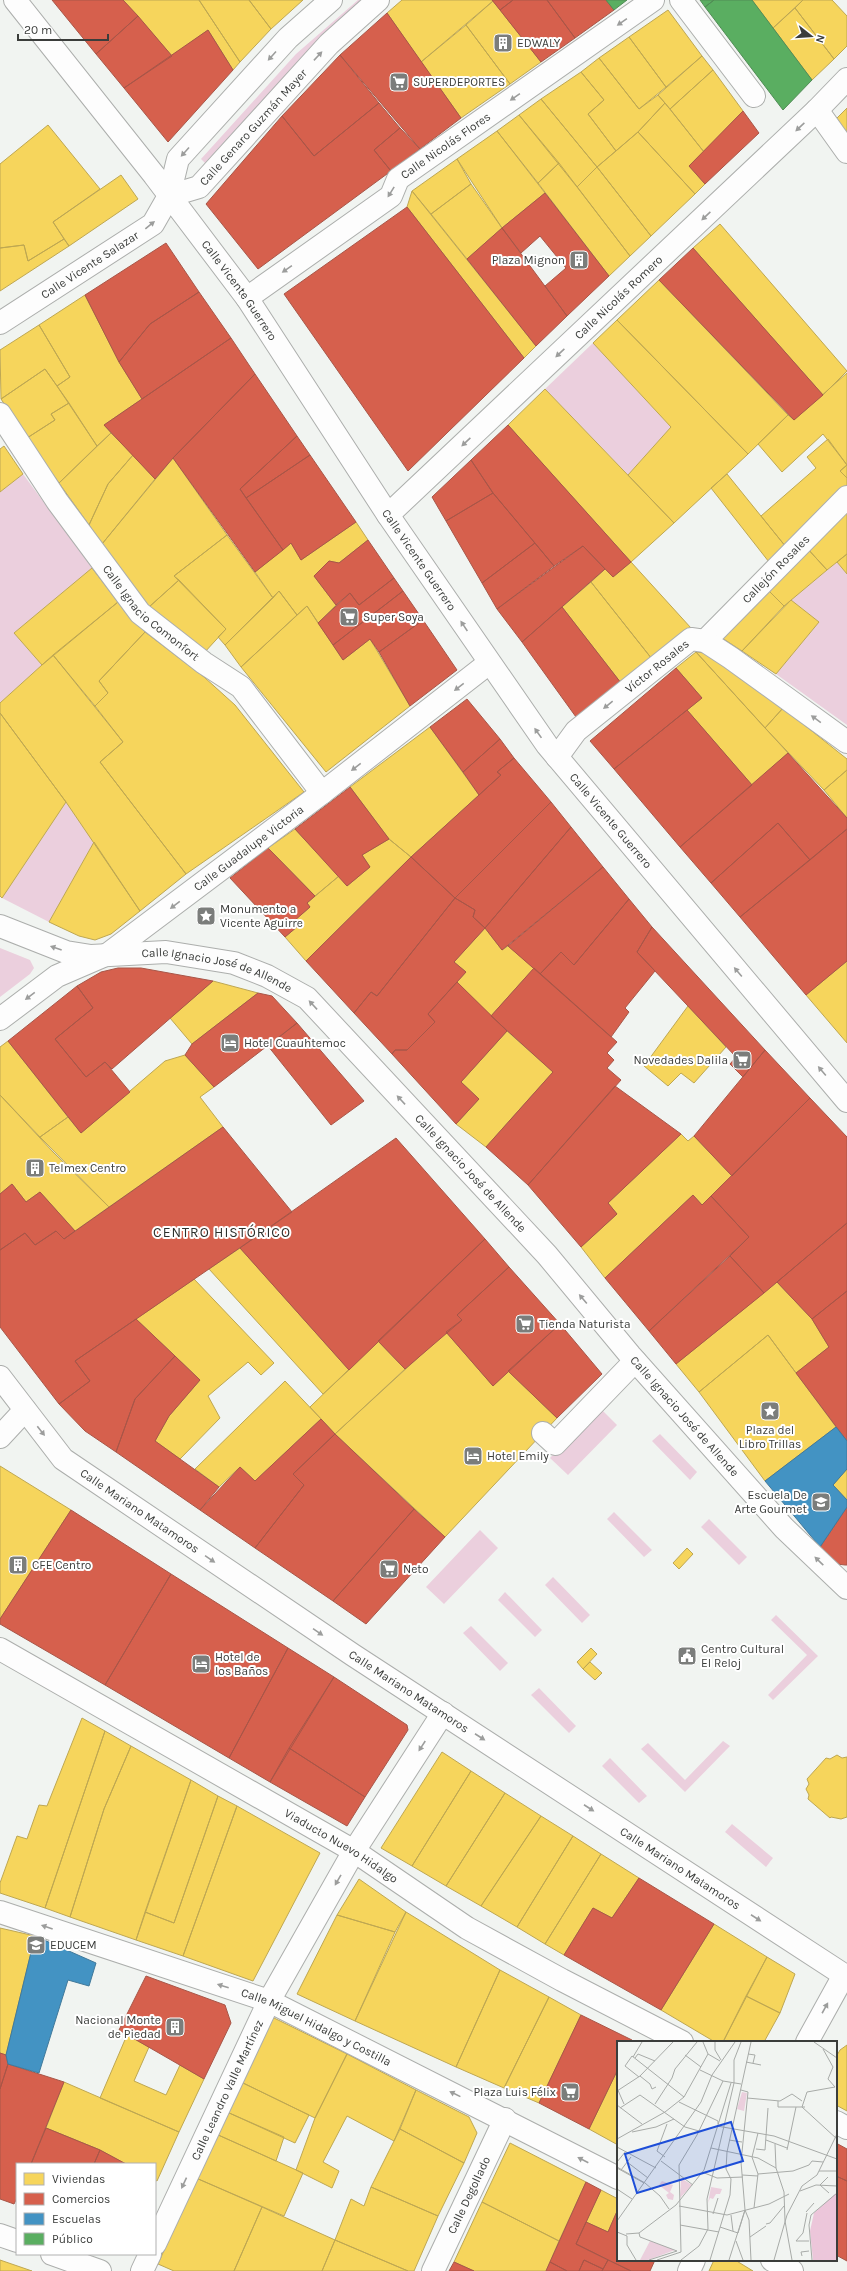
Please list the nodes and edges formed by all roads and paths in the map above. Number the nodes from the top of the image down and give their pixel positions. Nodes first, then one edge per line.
1 (15, 0) edge
2 (331, 0) edge
3 (378, 0) edge
4 (653, 0) edge
5 (681, 0) edge
6 (847, 79) edge
7 (754, 96) dead end
8 (817, 110) junction
9 (847, 152) edge
10 (170, 196) junction
11 (247, 298) junction
12 (0, 323) edge
13 (0, 414) edge
14 (847, 497) edge
15 (388, 515) junction
16 (705, 641) junction
17 (489, 663) junction
18 (847, 742) edge
19 (557, 757) junction
20 (322, 793) junction
21 (0, 926) edge
22 (108, 954) junction
23 (0, 1019) edge
24 (847, 1101) edge
25 (635, 1361) junction
26 (0, 1377) edge
27 (24, 1410) junction
28 (543, 1433) dead end
29 (0, 1437) edge
30 (847, 1588) edge
31 (0, 1648) edge
32 (443, 1714) junction
33 (354, 1850) junction
34 (0, 1912) edge
35 (845, 1976) edge
36 (269, 2001) junction
37 (680, 2041) edge
38 (808, 2041) edge
39 (505, 2119) junction
40 (837, 2123) edge
41 (847, 2128) edge
42 (617, 2177) edge
43 (0, 2235) edge
44 (16, 2242) edge
45 (156, 2242) edge
46 (55, 2255) edge
47 (150, 2255) edge
48 (694, 2261) edge
49 (774, 2261) edge
50 (100, 2271) edge
51 (142, 2271) edge
52 (433, 2271) edge
53 (689, 2271) edge
54 (792, 2271) edge

1 - 10 street, Calle Vicente Guerrero
2 -> 10 street
10 -> 3 street, Calle Genaro Guzmán Mayer
4 -> 11 street, Calle Nicolás Flores
5 - 7 street
6 - 8 street, Calle Nicolás Romero
8 - 9 street
8 -> 15 street, Calle Nicolás Romero
10 - 11 street, Calle Vicente Guerrero
12 -> 10 street, Calle Vicente Salazar
11 - 15 street, Calle Vicente Guerrero
13 - 20 street, Calle Ignacio Comonfort
14 - 16 street, Callejón Rosales
17 -> 15 street, Calle Vicente Guerrero
18 -> 16 street, Víctor Rosales
16 -> 19 street, Víctor Rosales
19 -> 17 street, Calle Vicente Guerrero
17 -> 20 street, Calle Guadalupe Victoria
24 -> 19 street, Calle Vicente Guerrero
20 -> 22 street, Calle Guadalupe Victoria
22 -> 21 street, Calle Ignacio José de Allende
22 -> 23 street, Calle Guadalupe Victoria
25 -> 22 street, Calle Ignacio José de Allende
25 - 28 street
30 -> 25 street, Calle Ignacio José de Allende
26 - 27 street, Calle Mariano Matamoros
27 - 29 street
27 -> 32 street, Calle Mariano Matamoros
31 - 33 street, Viaducto Nuevo Hidalgo
32 -> 33 street, Calle Leandro Valle Martínez
32 -> 35 street, Calle Mariano Matamoros
33 -> 36 street, Calle Leandro Valle Martínez
33 - 37 street, Viaducto Nuevo Hidalgo
36 -> 34 street, Calle Miguel Hidalgo y Costilla
38 -> 35 street
39 -> 36 street, Calle Miguel Hidalgo y Costilla
36 -> 45 street, Calle Leandro Valle Martínez
42 -> 39 street, Calle Miguel Hidalgo y Costilla
39 - 52 street, Calle Degollado
40 - 41 street
43 - 44 street
46 - 50 street
47 - 51 street
48 - 53 street
49 - 54 street

